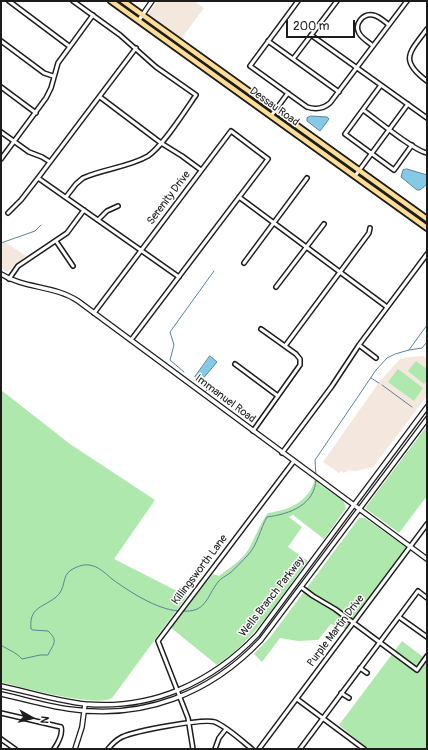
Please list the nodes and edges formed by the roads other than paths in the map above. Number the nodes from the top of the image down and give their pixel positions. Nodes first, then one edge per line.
1 (9, 1) edge
2 (73, 1) edge
3 (111, 1) edge
4 (123, 1) edge
5 (152, 1) edge
6 (298, 1) edge
7 (337, 1) edge
8 (405, 2) edge
9 (143, 14) junction
10 (93, 15) junction
11 (139, 20) junction
12 (389, 25) junction
13 (427, 29) edge
14 (311, 35) junction
15 (1, 41) edge
16 (268, 42) junction
17 (69, 46) junction
18 (373, 46) junction
19 (136, 48) junction
20 (293, 59) junction
21 (357, 68) junction
22 (53, 76) junction
23 (427, 81) edge
24 (381, 85) junction
25 (1, 87) edge
26 (339, 92) junction
27 (288, 93) junction
28 (100, 97) junction
29 (408, 104) junction
30 (276, 110) junction
31 (363, 110) junction
32 (36, 113) junction
33 (271, 116) junction
34 (427, 118) edge
35 (390, 129) junction
36 (1, 132) edge
37 (14, 142) junction
38 (161, 143) junction
39 (412, 145) junction
40 (372, 153) junction
41 (427, 153) edge
42 (1, 159) edge
43 (50, 162) junction
44 (201, 170) junction
45 (359, 171) junction
46 (355, 176) junction
47 (38, 178) junction
48 (307, 178) dead end
49 (66, 197) junction
50 (239, 197) junction
51 (118, 206) dead end
52 (84, 210) junction
53 (8, 213) dead end
54 (427, 219) edge
55 (98, 220) junction
56 (274, 223) junction
57 (324, 224) dead end
58 (370, 228) dead end
59 (427, 228) edge
60 (56, 241) junction
61 (306, 247) junction
62 (141, 250) junction
63 (427, 254) edge
64 (244, 263) dead end
65 (73, 266) dead end
66 (340, 272) junction
67 (1, 274) edge
68 (179, 277) junction
69 (9, 279) junction
70 (276, 287) dead end
71 (387, 307) junction
72 (94, 313) junction
73 (261, 329) dead end
74 (131, 340) junction
75 (359, 345) junction
76 (285, 346) junction
77 (376, 358) dead end
78 (235, 364) dead end
79 (278, 396) junction
80 (427, 407) edge
81 (421, 415) junction
82 (427, 419) edge
83 (253, 431) junction
84 (282, 453) junction
85 (294, 461) junction
86 (354, 505) junction
87 (359, 509) junction
88 (427, 524) edge
89 (410, 547) junction
90 (427, 559) edge
91 (301, 587) junction
92 (427, 598) edge
93 (399, 616) junction
94 (354, 623) junction
95 (427, 637) edge
96 (380, 642) junction
97 (427, 656) edge
98 (360, 668) junction
99 (367, 673) dead end
100 (1, 686) edge
101 (178, 691) junction
102 (341, 693) junction
103 (1, 694) edge
104 (180, 697) junction
105 (349, 698) dead end
106 (297, 699) junction
107 (85, 704) junction
108 (84, 711) junction
109 (1, 713) edge
110 (322, 718) junction
111 (189, 723) junction
112 (226, 729) junction
113 (1, 739) edge
114 (15, 749) edge
115 (54, 749) edge
116 (74, 749) edge
117 (108, 749) edge
118 (193, 749) edge
119 (215, 749) edge
120 (252, 749) edge
121 (259, 749) edge
122 (300, 749) edge
123 (364, 749) edge

1 - 17 street
2 - 10 street
3 - 11 main road, Dessau Road
4 - 9 main road, Dessau Road
5 - 9 street
6 - 16 street
7 - 14 street
8 - 12 street
9 - 11 street
9 - 30 main road, Dessau Road
10 - 17 street
10 - 19 street
11 - 33 main road, Dessau Road
12 - 18 street
12 - 18 street
13 - 23 street
14 - 20 street
14 - 21 street
15 - 22 street
16 - 20 street
16 - 27 street
17 - 22 street
18 - 21 street
19 - 28 street
19 - 38 street
20 - 26 street
21 - 24 street
21 - 26 street
22 - 32 street
24 - 29 street
24 - 31 street
25 - 32 street
26 - 27 street
27 - 30 street
28 - 38 street
28 - 43 street
29 - 34 street
29 - 35 street
30 - 33 street
30 - 45 main road, Dessau Road
31 - 35 street
31 - 40 street
32 - 37 street
33 - 46 main road, Dessau Road
35 - 39 street
35 - 40 street
36 - 37 street
37 - 42 street
37 - 43 street
38 - 44 street
38 - 49 street
39 - 40 street
39 - 41 street
40 - 45 street
43 - 47 street
44 - 50 street, Serenity Drive
44 - 62 street, Serenity Drive
45 - 46 street
45 - 54 main road, Dessau Road
46 - 59 main road, Dessau Road
47 - 49 street
47 - 53 street
48 - 56 street
49 - 52 street
50 - 56 street
50 - 68 street
51 - 55 street
52 - 55 street
52 - 60 street
55 - 62 street
56 - 61 street
56 - 64 street
57 - 61 street
58 - 66 street
60 - 65 street
60 - 69 street
61 - 66 street
61 - 70 street
62 - 68 street
62 - 72 street, Serenity Drive
63 - 71 street
66 - 71 street
66 - 76 street
67 - 69 street, Immanuel Road
68 - 74 street
69 - 72 street, Immanuel Road
71 - 75 street
72 - 74 street, Immanuel Road
73 - 76 street
74 - 83 street, Immanuel Road
75 - 77 street
75 - 84 street
76 - 79 street
78 - 79 street
79 - 83 street
80 - 81 street, Wells Branch Parkway
81 - 82 street
81 - 86 street, Wells Branch Parkway
82 - 87 street, Wells Branch Parkway
83 - 84 street, Immanuel Road
84 - 85 street, Immanuel Road
85 - 86 street, Immanuel Road
85 - 101 street, Killingsworth Lane
86 - 87 street, Immanuel Road
86 - 101 street, Wells Branch Parkway
87 - 89 street, Immanuel Road
87 - 91 street, Wells Branch Parkway
88 - 89 street, Purple Martin Drive
89 - 90 street, Immanuel Road
89 - 94 street, Purple Martin Drive
91 - 94 street
91 - 104 street, Wells Branch Parkway
92 - 93 street
93 - 95 street
93 - 96 street
94 - 96 street
94 - 106 street, Purple Martin Drive
96 - 97 street
96 - 98 street
98 - 99 street
98 - 102 street
100 - 107 street, Wells Branch Parkway
101 - 104 street, Killingsworth Lane
101 - 107 street, Wells Branch Parkway
102 - 105 street
102 - 110 street
103 - 108 street, Wells Branch Parkway
104 - 108 street, Wells Branch Parkway
104 - 111 street, Killingsworth Lane
106 - 110 street
106 - 121 street, Purple Martin Drive
107 - 108 street
108 - 116 street
109 - 115 street
110 - 122 street
110 - 123 street
111 - 112 street
111 - 117 street
111 - 118 street, Killingsworth Lane
112 - 119 street
112 - 120 street
113 - 114 street

